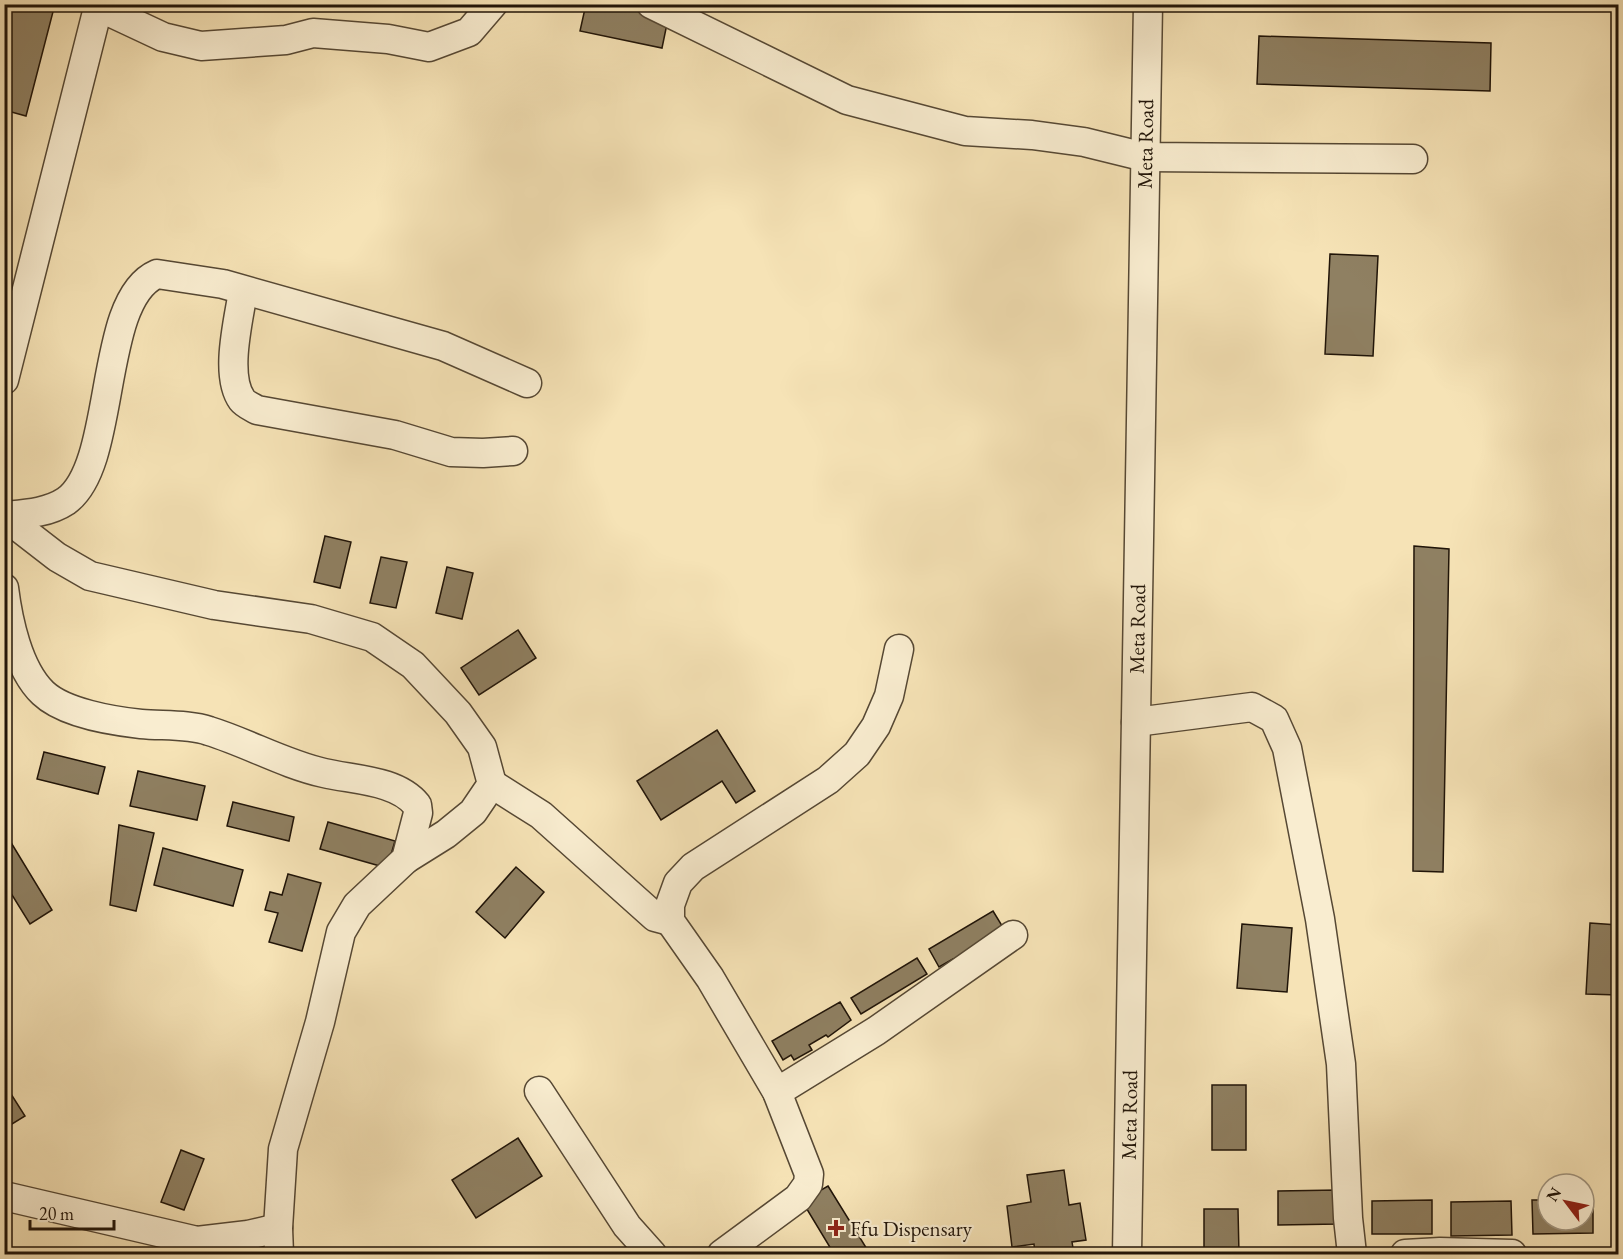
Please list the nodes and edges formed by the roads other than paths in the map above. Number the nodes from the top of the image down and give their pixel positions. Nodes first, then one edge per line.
1 (493, 4) edge
2 (651, 4) edge
3 (1148, 4) edge
4 (99, 6) edge
5 (1145, 157) junction
6 (1413, 159) dead end
7 (243, 291) junction
8 (4, 380) edge
9 (527, 383) dead end
10 (513, 451) dead end
11 (4, 588) edge
12 (898, 650) dead end
13 (1136, 723) junction
14 (492, 784) junction
15 (406, 859) junction
16 (670, 921) junction
17 (1013, 935) dead end
18 (539, 1090) dead end
19 (777, 1092) junction
20 (4, 1196) edge
21 (279, 1241) edge
22 (652, 1254) edge
23 (722, 1254) edge
24 (1126, 1254) edge
25 (1352, 1254) edge
26 (1406, 1254) edge
27 (1512, 1254) edge

1 - 4 street
2 - 5 street
3 - 5 street, Meta Road
4 - 8 street
5 - 6 street
5 - 13 street, Meta Road
7 - 9 street
7 - 10 street
7 - 14 street
11 - 15 street
12 - 16 street
13 - 24 street, Meta Road
13 - 25 street
14 - 15 street
14 - 16 street
15 - 21 street
16 - 19 street
17 - 19 street
18 - 22 street
19 - 23 street
20 - 21 street
26 - 27 street

